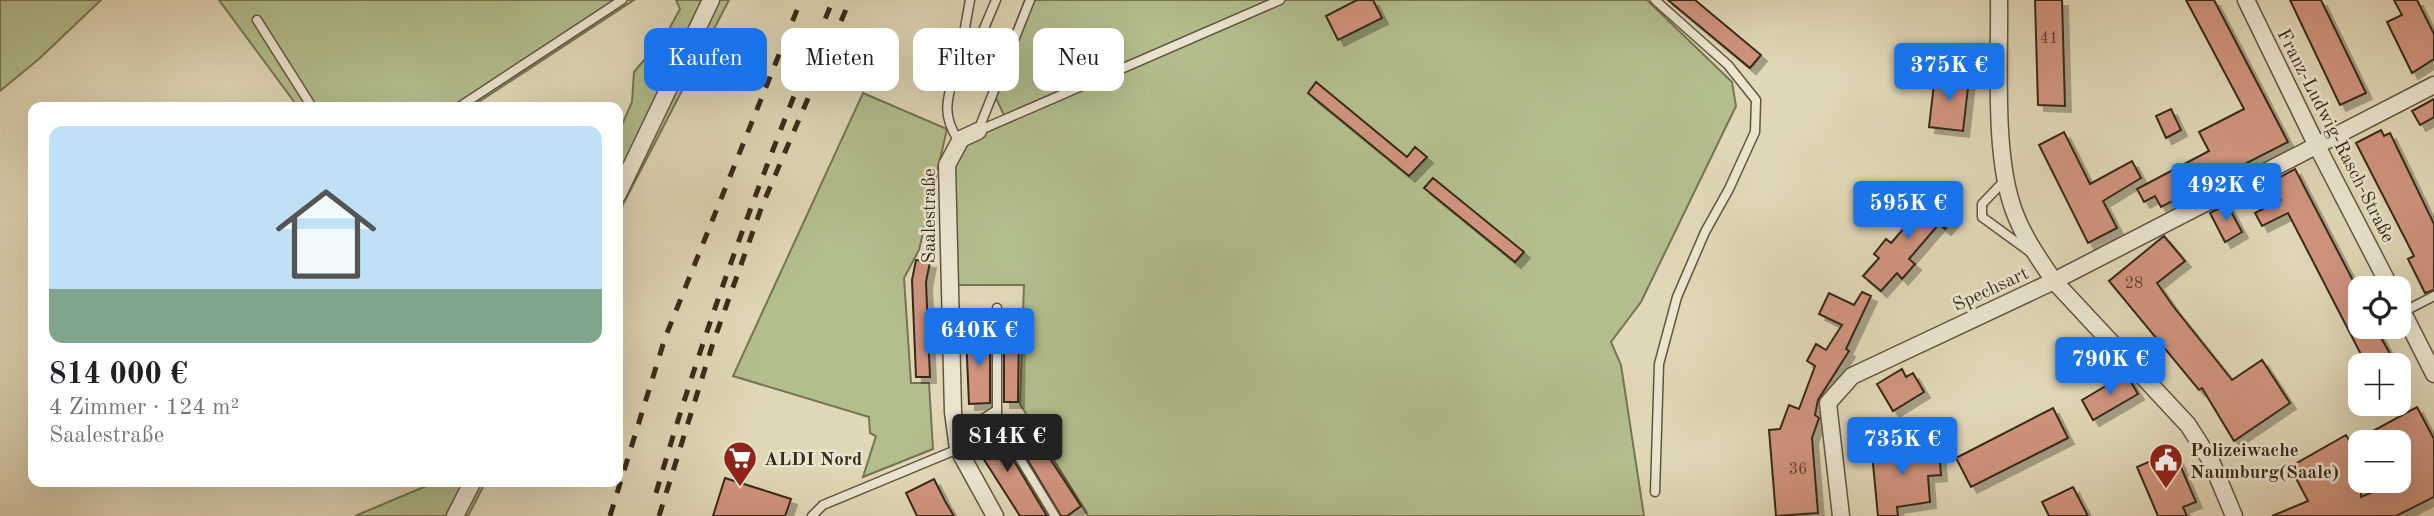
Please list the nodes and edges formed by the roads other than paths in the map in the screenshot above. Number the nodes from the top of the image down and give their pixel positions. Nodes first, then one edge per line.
1 (622, 0) edge
2 (711, 0) edge
3 (970, 0) edge
4 (996, 0) edge
5 (1030, 0) edge
6 (1280, 0) edge
7 (1655, 0) edge
8 (1999, 0) edge
9 (2246, 0) edge
10 (257, 20) dead end
11 (964, 28) edge
12 (984, 28) edge
13 (2434, 85) edge
14 (948, 91) edge
15 (309, 102) edge
16 (467, 102) edge
17 (978, 131) junction
18 (959, 141) junction
19 (2316, 144) junction
20 (2007, 178) junction
21 (623, 184) edge
22 (2038, 258) junction
23 (2384, 276) edge
24 (2054, 281) junction
25 (2434, 296) edge
26 (2411, 304) edge
27 (997, 308) dead end
28 (2411, 328) edge
29 (2434, 374) edge
30 (997, 410) junction
31 (957, 442) junction
32 (471, 487) edge
33 (1655, 492) dead end
34 (455, 516) edge
35 (812, 516) edge
36 (995, 516) edge
37 (1055, 516) edge
38 (1840, 516) edge
39 (2234, 516) edge

1 - 16 lane
2 - 21 street
3 - 11 lane
4 - 12 lane
5 - 17 lane
6 - 17 lane
7 - 33 lane
8 - 20 street, Spechsart
9 - 19 street, Franz-Ludwig-Rasch-Straße
10 - 15 lane
13 - 19 street
14 - 18 lane
17 - 18 street
18 - 31 street, Saalestraße
19 - 23 street, Franz-Ludwig-Rasch-Straße
19 - 24 street
20 - 22 street, Spechsart
20 - 22 lane
22 - 24 street, Spechsart
24 - 38 street, Spechsart
24 - 39 street
25 - 26 lane
27 - 30 lane
28 - 29 street
30 - 31 lane
30 - 37 lane
31 - 35 lane
31 - 36 street, Saalestraße
32 - 34 street

